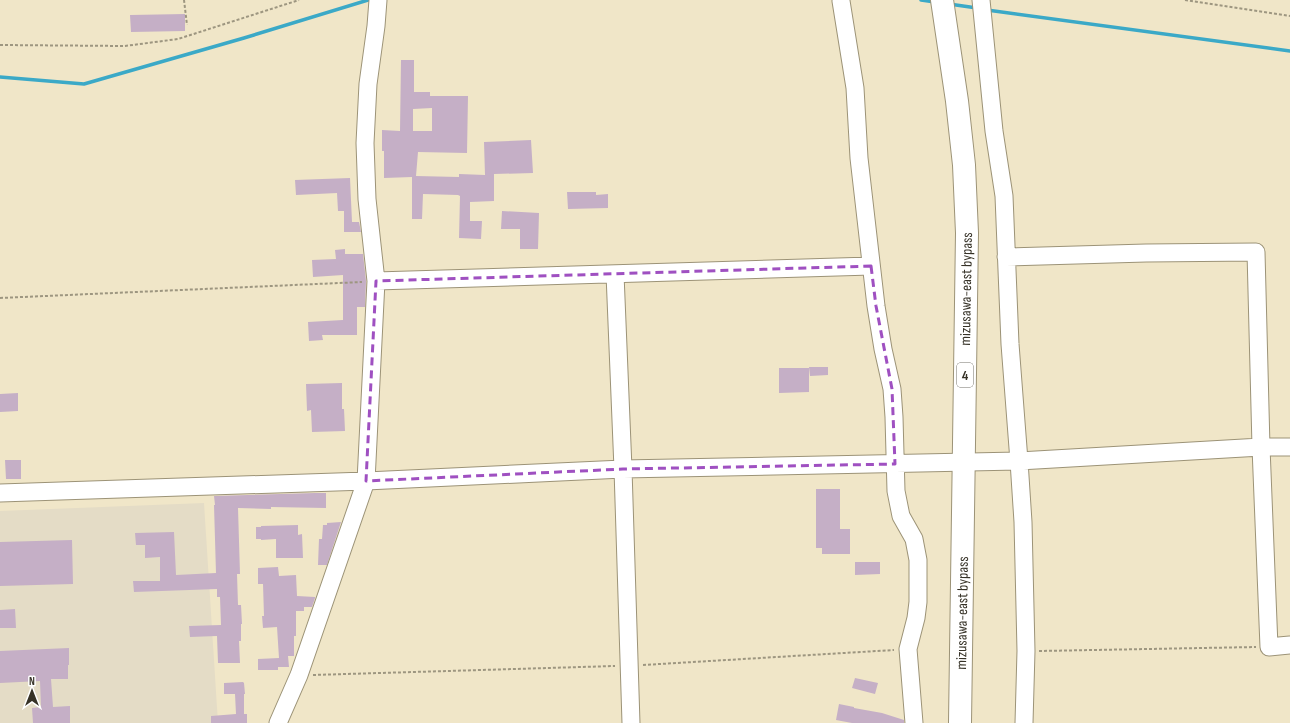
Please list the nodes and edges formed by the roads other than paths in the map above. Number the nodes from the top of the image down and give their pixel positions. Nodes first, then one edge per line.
1 (378, 0) edge
2 (942, 0) edge
3 (981, 0) edge
4 (841, 1) dead end
5 (1006, 257) junction
6 (872, 266) junction
7 (615, 274) junction
8 (376, 281) junction
9 (1261, 447) junction
10 (1290, 447) edge
11 (1020, 461) junction
12 (964, 462) junction
13 (896, 464) junction
14 (623, 470) junction
15 (366, 481) junction
16 (0, 493) edge
17 (1290, 645) edge
18 (278, 723) edge
19 (631, 723) edge
20 (914, 723) edge
21 (960, 723) edge
22 (1024, 723) edge

1 - 8 street
2 - 12 highway, mizusawa-east bypass / 4
3 - 5 street
4 - 6 street
5 - 9 street
5 - 11 street
6 - 7 street
6 - 13 street
7 - 8 street
7 - 14 street
8 - 15 street
9 - 10 street
9 - 11 street
9 - 17 street
11 - 12 street
11 - 22 street
12 - 13 street
12 - 21 highway, mizusawa-east bypass / 4
13 - 14 street
13 - 20 street
14 - 15 street
14 - 19 street
15 - 16 street
15 - 18 street

